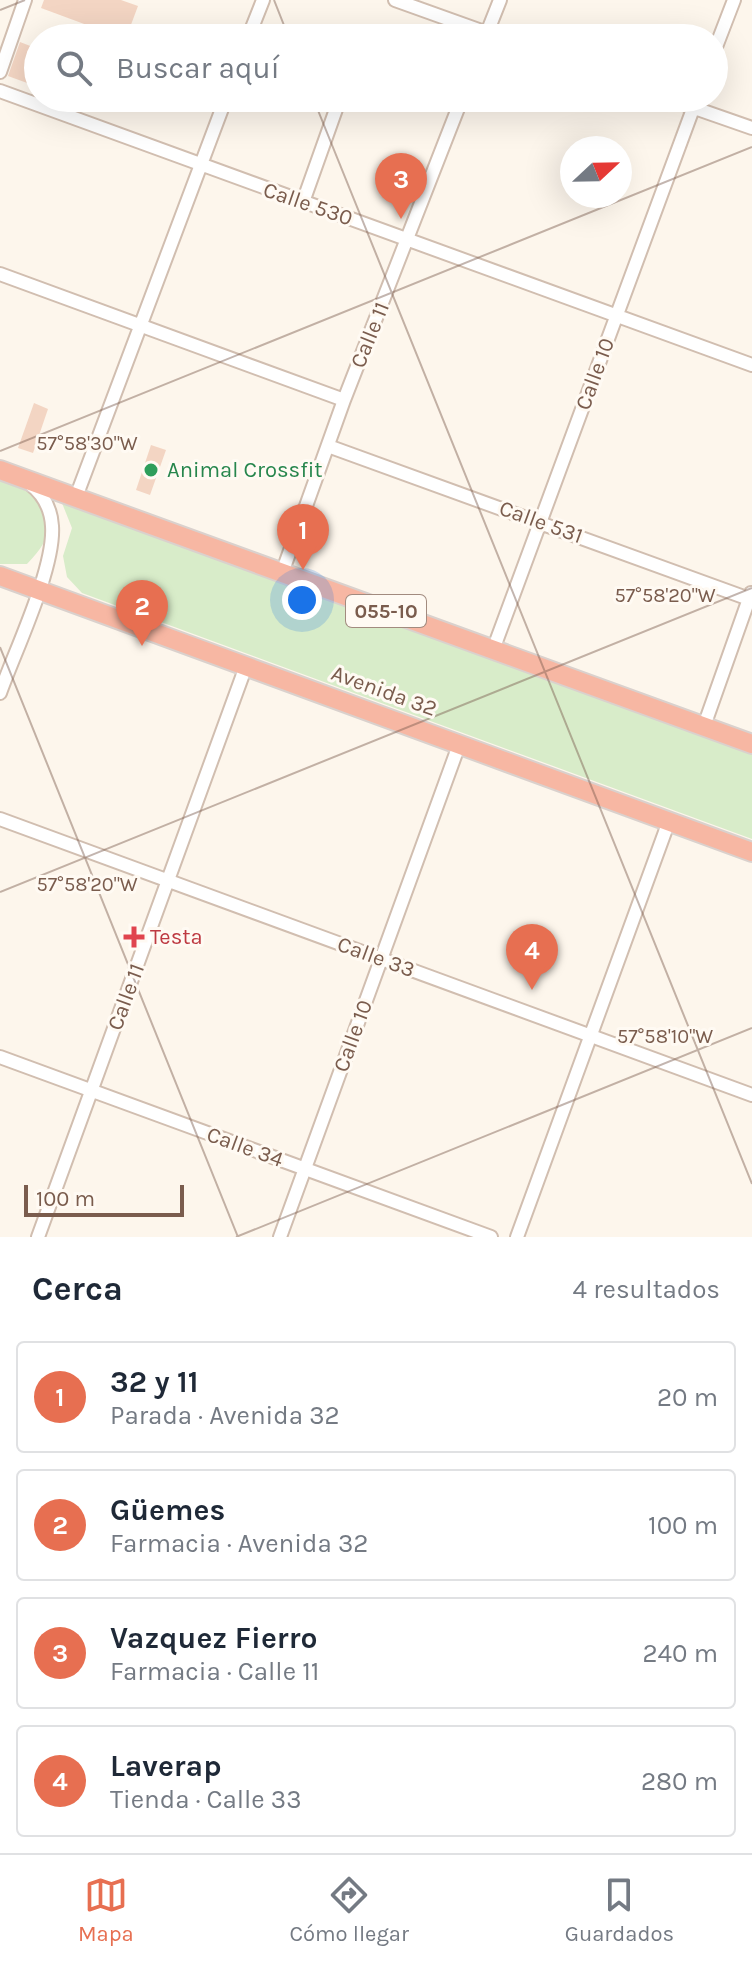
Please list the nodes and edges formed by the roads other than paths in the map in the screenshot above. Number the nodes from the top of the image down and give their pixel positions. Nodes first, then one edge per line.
1 (25, 0) edge
2 (263, 0) edge
3 (395, 0) edge
4 (500, 0) edge
5 (734, 0) edge
6 (254, 24) edge
7 (456, 24) edge
8 (491, 24) edge
9 (725, 24) edge
10 (0, 72) edge
11 (0, 91) edge
12 (24, 100) edge
13 (56, 112) edge
14 (221, 112) edge
15 (335, 112) edge
16 (457, 112) edge
17 (692, 112) edge
18 (716, 112) edge
19 (752, 128) edge
20 (201, 166) junction
21 (303, 202) junction
22 (408, 239) junction
23 (0, 274) edge
24 (616, 317) junction
25 (140, 324) junction
26 (752, 365) edge
27 (344, 400) junction
28 (328, 446) junction
29 (0, 470) edge
30 (21, 477) junction
31 (76, 497) junction
32 (540, 521) junction
33 (282, 573) junction
34 (0, 576) edge
35 (38, 590) junction
36 (751, 597) edge
37 (493, 650) junction
38 (246, 666) junction
39 (0, 693) edge
40 (704, 726) junction
41 (752, 744) edge
42 (459, 745) junction
43 (0, 819) edge
44 (669, 821) junction
45 (752, 852) edge
46 (168, 881) junction
47 (381, 959) junction
48 (590, 1035) junction
49 (0, 1057) edge
50 (91, 1091) junction
51 (752, 1095) edge
52 (305, 1169) junction
53 (38, 1237) edge
54 (280, 1237) edge
55 (491, 1237) edge
56 (517, 1237) edge

1 - 10 street
2 - 6 street
3 - 7 street
4 - 8 street
5 - 9 street
11 - 12 street, Calle 530
13 - 20 street, Calle 530
14 - 20 street
15 - 21 street
16 - 22 street, Calle 11
17 - 24 street, Calle 10
18 - 19 street
20 - 21 street, Calle 530
20 - 25 street
21 - 22 street, Calle 530
22 - 24 street, Calle 530
22 - 27 street, Calle 11
23 - 25 street
24 - 26 street, Calle 530
24 - 32 street, Calle 10
25 - 27 street
25 - 31 street
27 - 28 street, Calle 11
28 - 32 street, Calle 531
28 - 33 street, Calle 11
29 - 30 highway, 055-10
30 - 31 highway, 055-10
30 - 35 street
31 - 33 highway, 055-10
32 - 36 street, Calle 531
32 - 37 street, Calle 10
33 - 37 highway, 055-10
34 - 35 highway, Avenida 32
35 - 38 highway, Avenida 32
35 - 39 street
36 - 40 street
37 - 40 highway, 055-10
38 - 42 highway, Avenida 32
38 - 46 street, Calle 11
40 - 41 highway, 055-10
42 - 44 highway, Avenida 32
42 - 47 street, Calle 10
43 - 46 street, Calle 33
44 - 45 highway, Avenida 32
44 - 48 street
46 - 47 street, Calle 33
46 - 50 street, Calle 11
47 - 48 street, Calle 33
47 - 52 street, Calle 10
48 - 51 street, Calle 33
48 - 56 street
49 - 50 street, Calle 34
50 - 52 street, Calle 34
50 - 53 street, Calle 11
52 - 54 street, Calle 10
52 - 55 street, Calle 34

